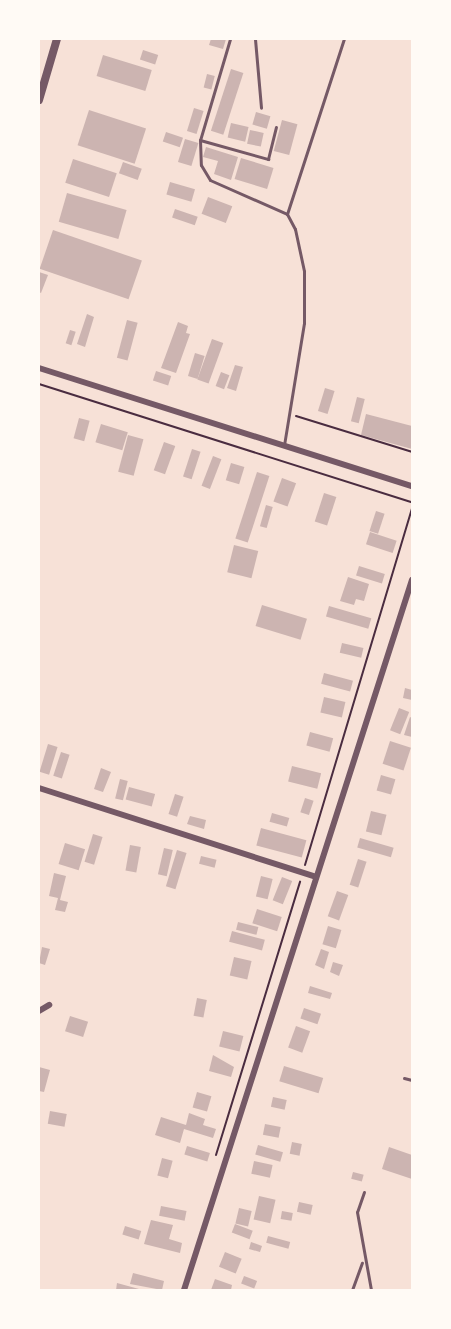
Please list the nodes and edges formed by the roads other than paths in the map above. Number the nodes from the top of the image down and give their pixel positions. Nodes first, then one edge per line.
1 (57, 39) edge
2 (230, 39) edge
3 (255, 39) edge
4 (344, 39) edge
5 (39, 100) edge
6 (261, 108) dead end
7 (276, 126) dead end
8 (200, 140) junction
9 (287, 214) junction
10 (39, 368) edge
11 (284, 445) junction
12 (412, 486) edge
13 (412, 579) edge
14 (39, 788) edge
15 (316, 877) junction
16 (49, 1005) dead end
17 (39, 1011) edge
18 (404, 1078) dead end
19 (412, 1080) edge
20 (364, 1192) dead end
21 (363, 1262) junction
22 (184, 1290) edge
23 (352, 1290) edge
24 (370, 1290) edge

1 - 5 street
2 - 8 lane
3 - 6 lane
4 - 9 lane
7 - 8 lane
8 - 9 lane
9 - 11 lane
10 - 11 street
11 - 12 street
13 - 15 street
14 - 15 street
15 - 22 street
16 - 17 street
18 - 19 lane
20 - 21 lane
21 - 23 lane
21 - 24 lane

